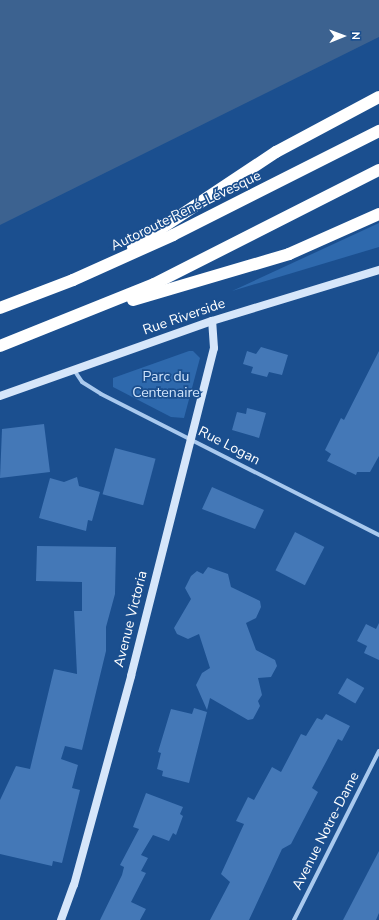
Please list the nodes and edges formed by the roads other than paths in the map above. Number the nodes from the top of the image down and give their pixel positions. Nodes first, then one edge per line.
1 (379, 97) edge
2 (379, 131) edge
3 (379, 170) edge
4 (379, 214) edge
5 (100, 268) junction
6 (379, 270) edge
7 (0, 308) edge
8 (76, 316) junction
9 (212, 322) junction
10 (0, 346) edge
11 (74, 370) junction
12 (0, 396) edge
13 (189, 438) junction
14 (379, 535) edge
15 (379, 751) edge
16 (61, 920) edge
17 (294, 920) edge

1 - 5 highway
2 - 5 highway, Autoroute René-Lévesque
3 - 8 highway
4 - 8 highway
5 - 7 highway, Autoroute René-Lévesque
6 - 9 street, Rue Riverside
8 - 10 highway
9 - 11 street, Rue Riverside
9 - 13 street, Avenue Victoria
11 - 12 street, Rue Riverside
11 - 13 street, Rue Logan
13 - 14 street, Rue Logan
13 - 16 street, Avenue Victoria
15 - 17 street, Avenue Notre-Dame

